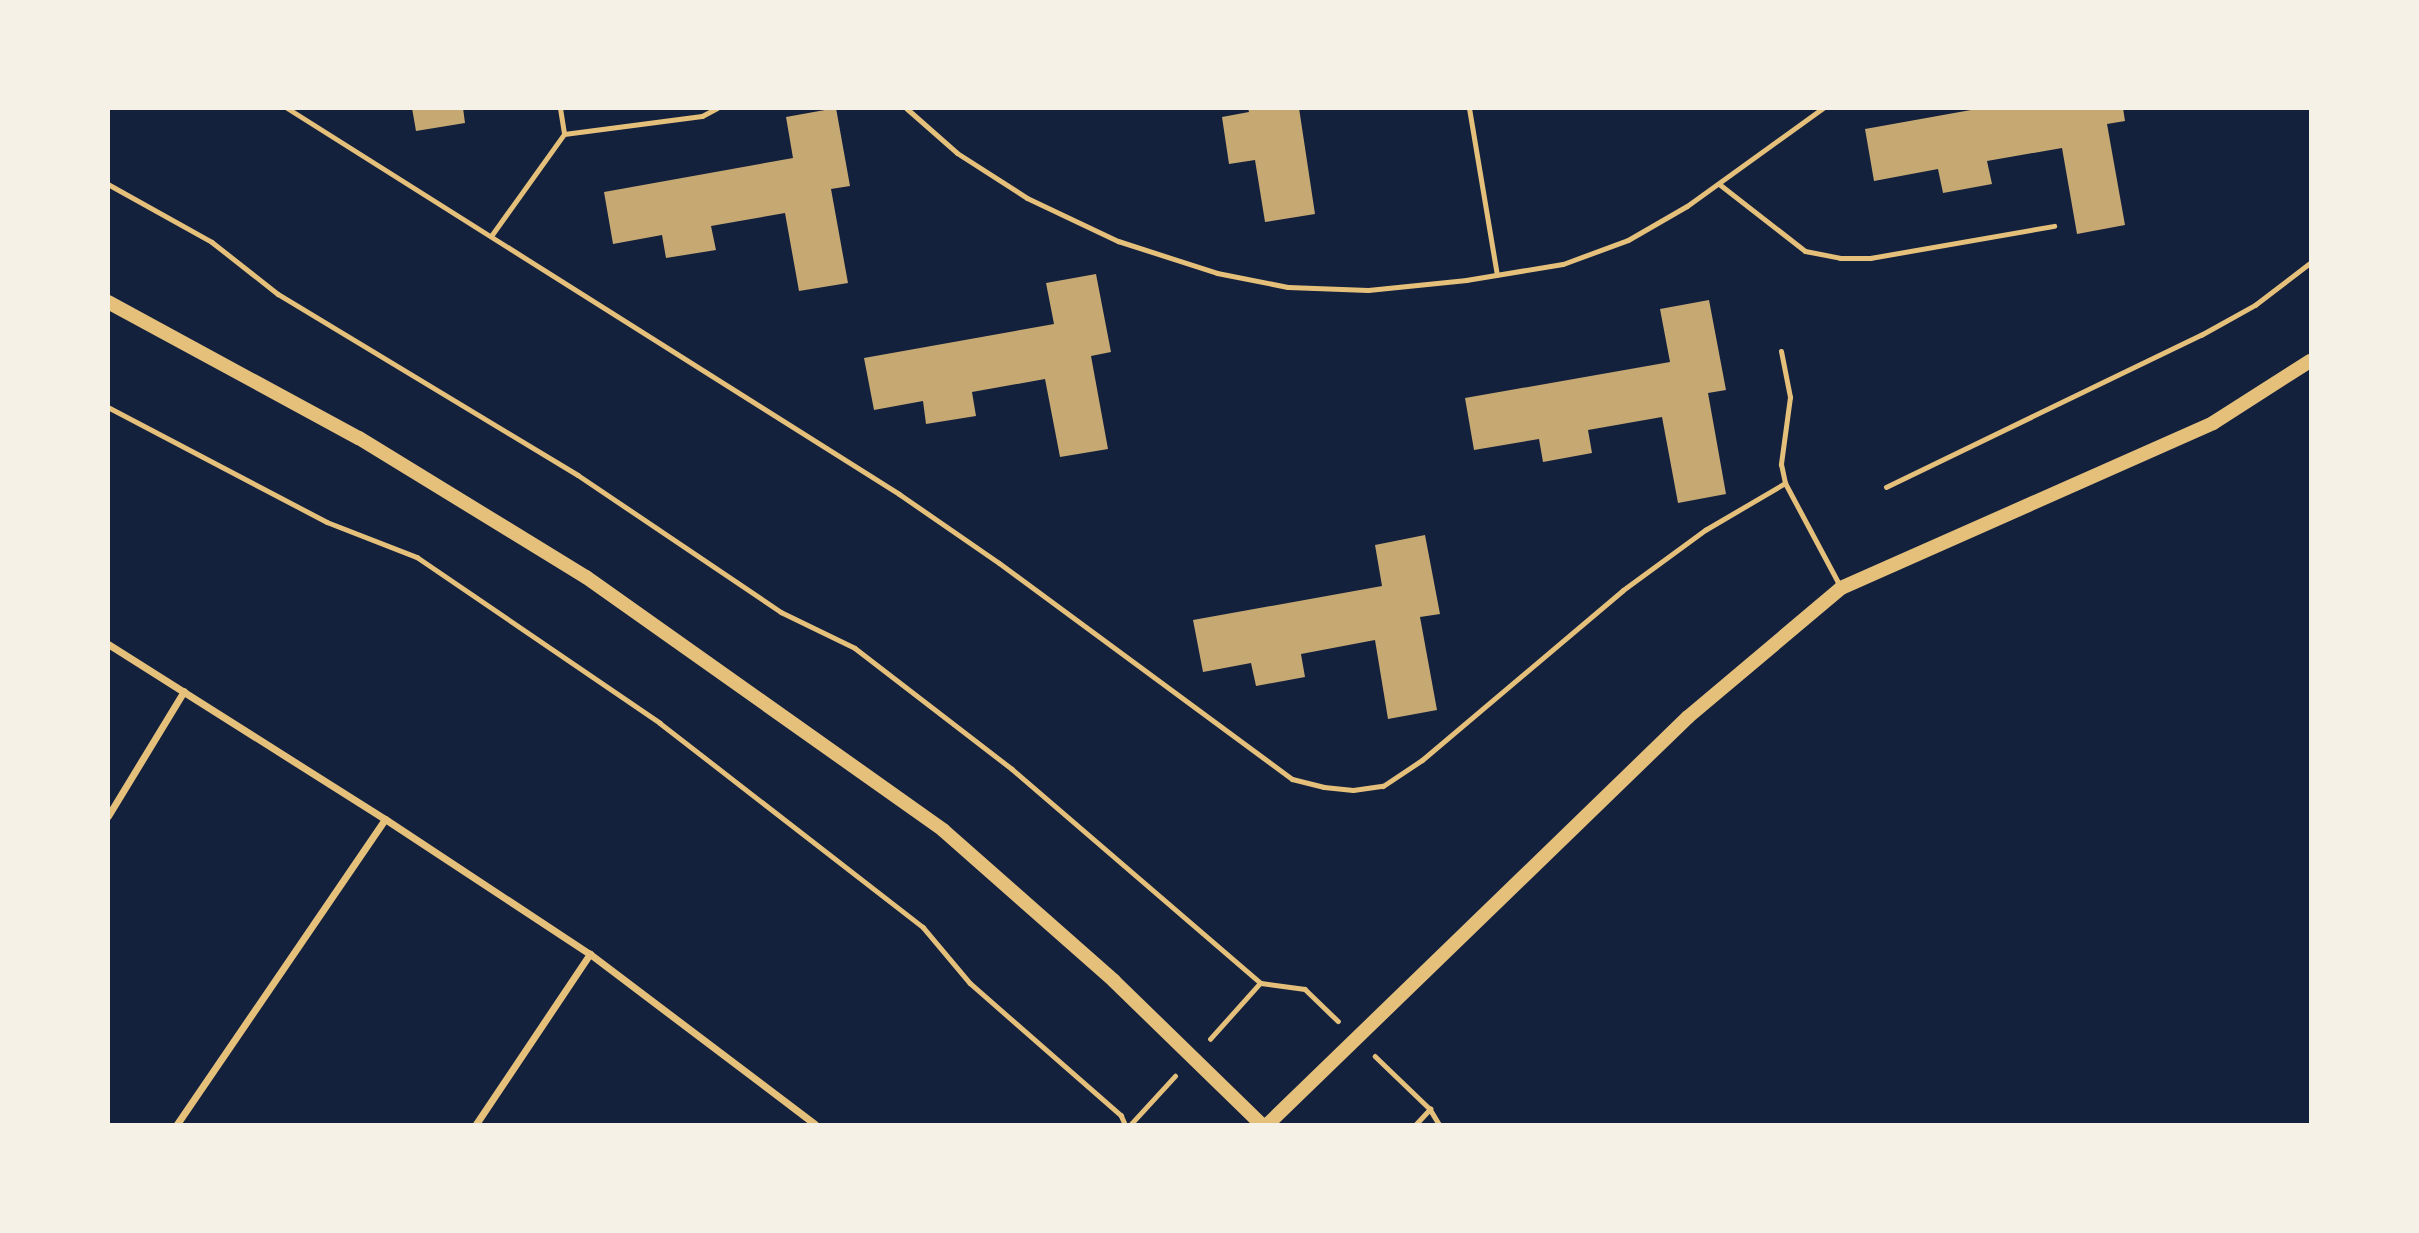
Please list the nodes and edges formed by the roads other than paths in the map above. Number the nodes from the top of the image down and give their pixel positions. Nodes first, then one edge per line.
1 (287, 108) edge
2 (560, 108) edge
3 (718, 108) edge
4 (906, 108) edge
5 (1469, 108) edge
6 (1823, 108) edge
7 (564, 134) junction
8 (1719, 184) junction
9 (2054, 226) dead end
10 (491, 236) junction
11 (1497, 275) junction
12 (108, 302) edge
13 (1781, 351) dead end
14 (2311, 361) edge
15 (1785, 483) junction
16 (1841, 587) junction
17 (108, 644) edge
18 (184, 691) junction
19 (108, 816) edge
20 (385, 819) junction
21 (590, 954) junction
22 (177, 1125) edge
23 (476, 1125) edge
24 (815, 1125) edge
25 (1261, 1125) edge
26 (1268, 1125) edge

1 - 10 lane
2 - 7 lane
3 - 7 lane
4 - 11 lane
5 - 11 lane
6 - 8 lane
7 - 10 lane
8 - 9 lane
8 - 11 lane
10 - 15 lane
12 - 25 main road
13 - 15 lane
14 - 16 main road
15 - 16 lane
16 - 26 main road
17 - 18 street
18 - 19 street
18 - 20 street
20 - 21 street
20 - 22 street
21 - 23 street
21 - 24 street

